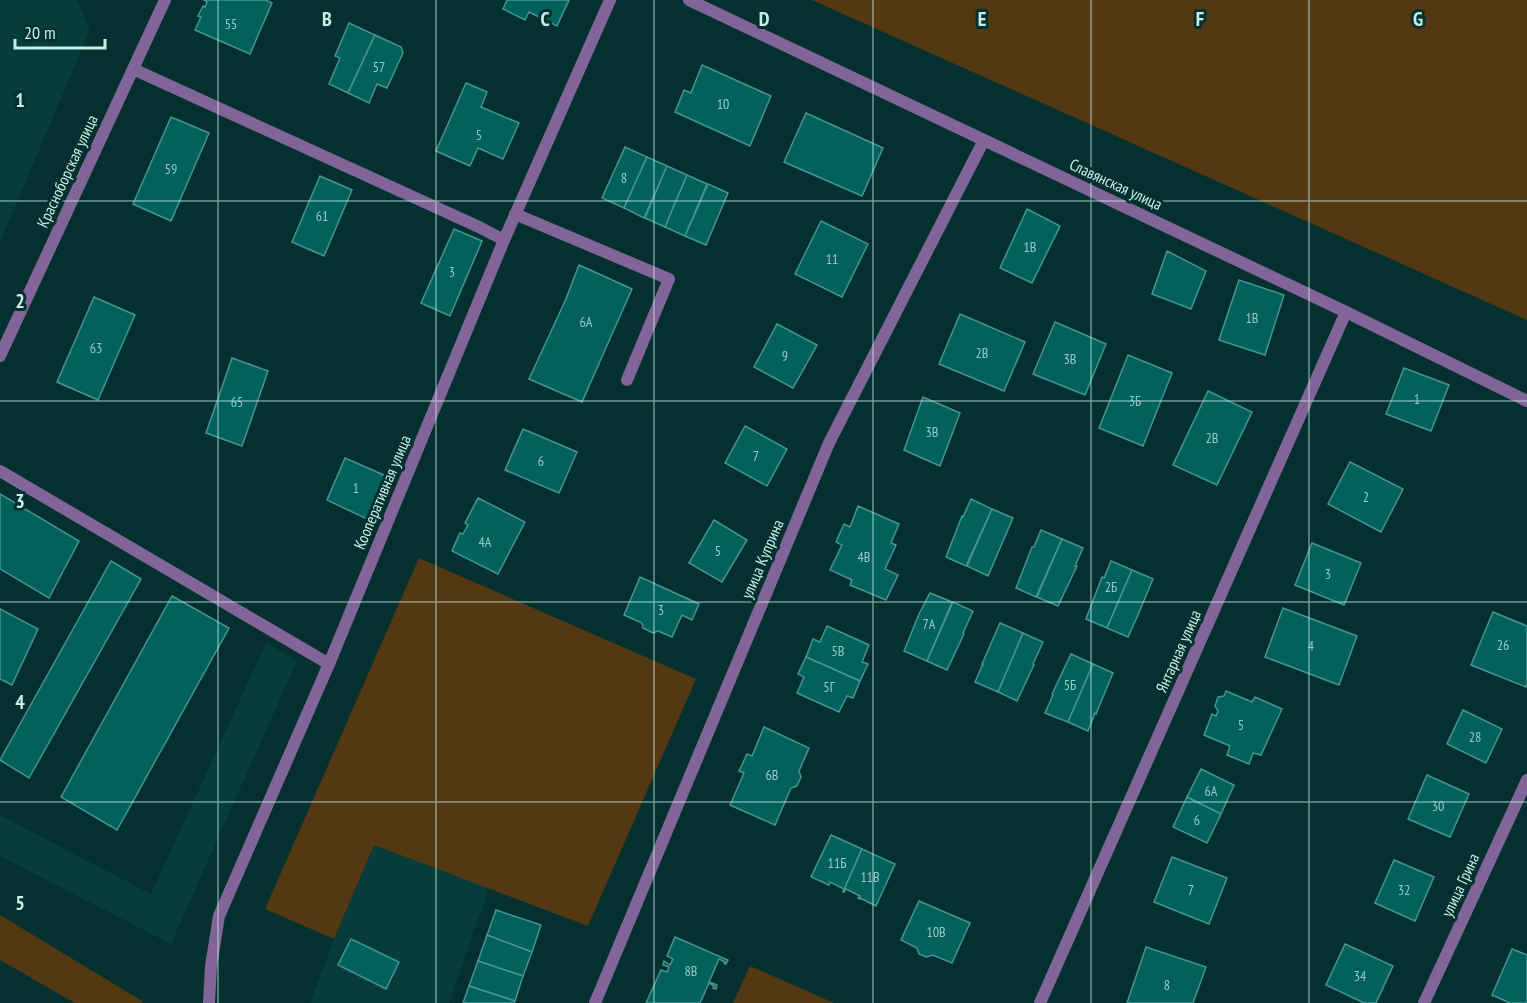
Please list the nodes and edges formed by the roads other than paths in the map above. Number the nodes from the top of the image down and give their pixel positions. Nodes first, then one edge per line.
1 (165, 0) edge
2 (610, 0) edge
3 (689, 0) edge
4 (133, 69) junction
5 (984, 140) junction
6 (515, 214) junction
7 (504, 240) junction
8 (1346, 312) junction
9 (0, 356) edge
10 (627, 380) dead end
11 (1527, 401) edge
12 (0, 471) edge
13 (329, 664) junction
14 (1527, 780) edge
15 (209, 1003) edge
16 (595, 1003) edge
17 (1040, 1003) edge
18 (1424, 1003) edge

1 - 4 street, Красноборская улица
2 - 6 street, Кооперативная улица
3 - 5 street, Славянская улица
4 - 7 street
4 - 9 street, Красноборская улица
5 - 8 street, Славянская улица
5 - 16 street, улица Куприна
6 - 7 street, Кооперативная улица
6 - 10 street
7 - 13 street, Кооперативная улица
8 - 11 street, Славянская улица
8 - 17 street, Янтарная улица
12 - 13 street
13 - 15 street, Кооперативная улица
14 - 18 street, улица Грина

